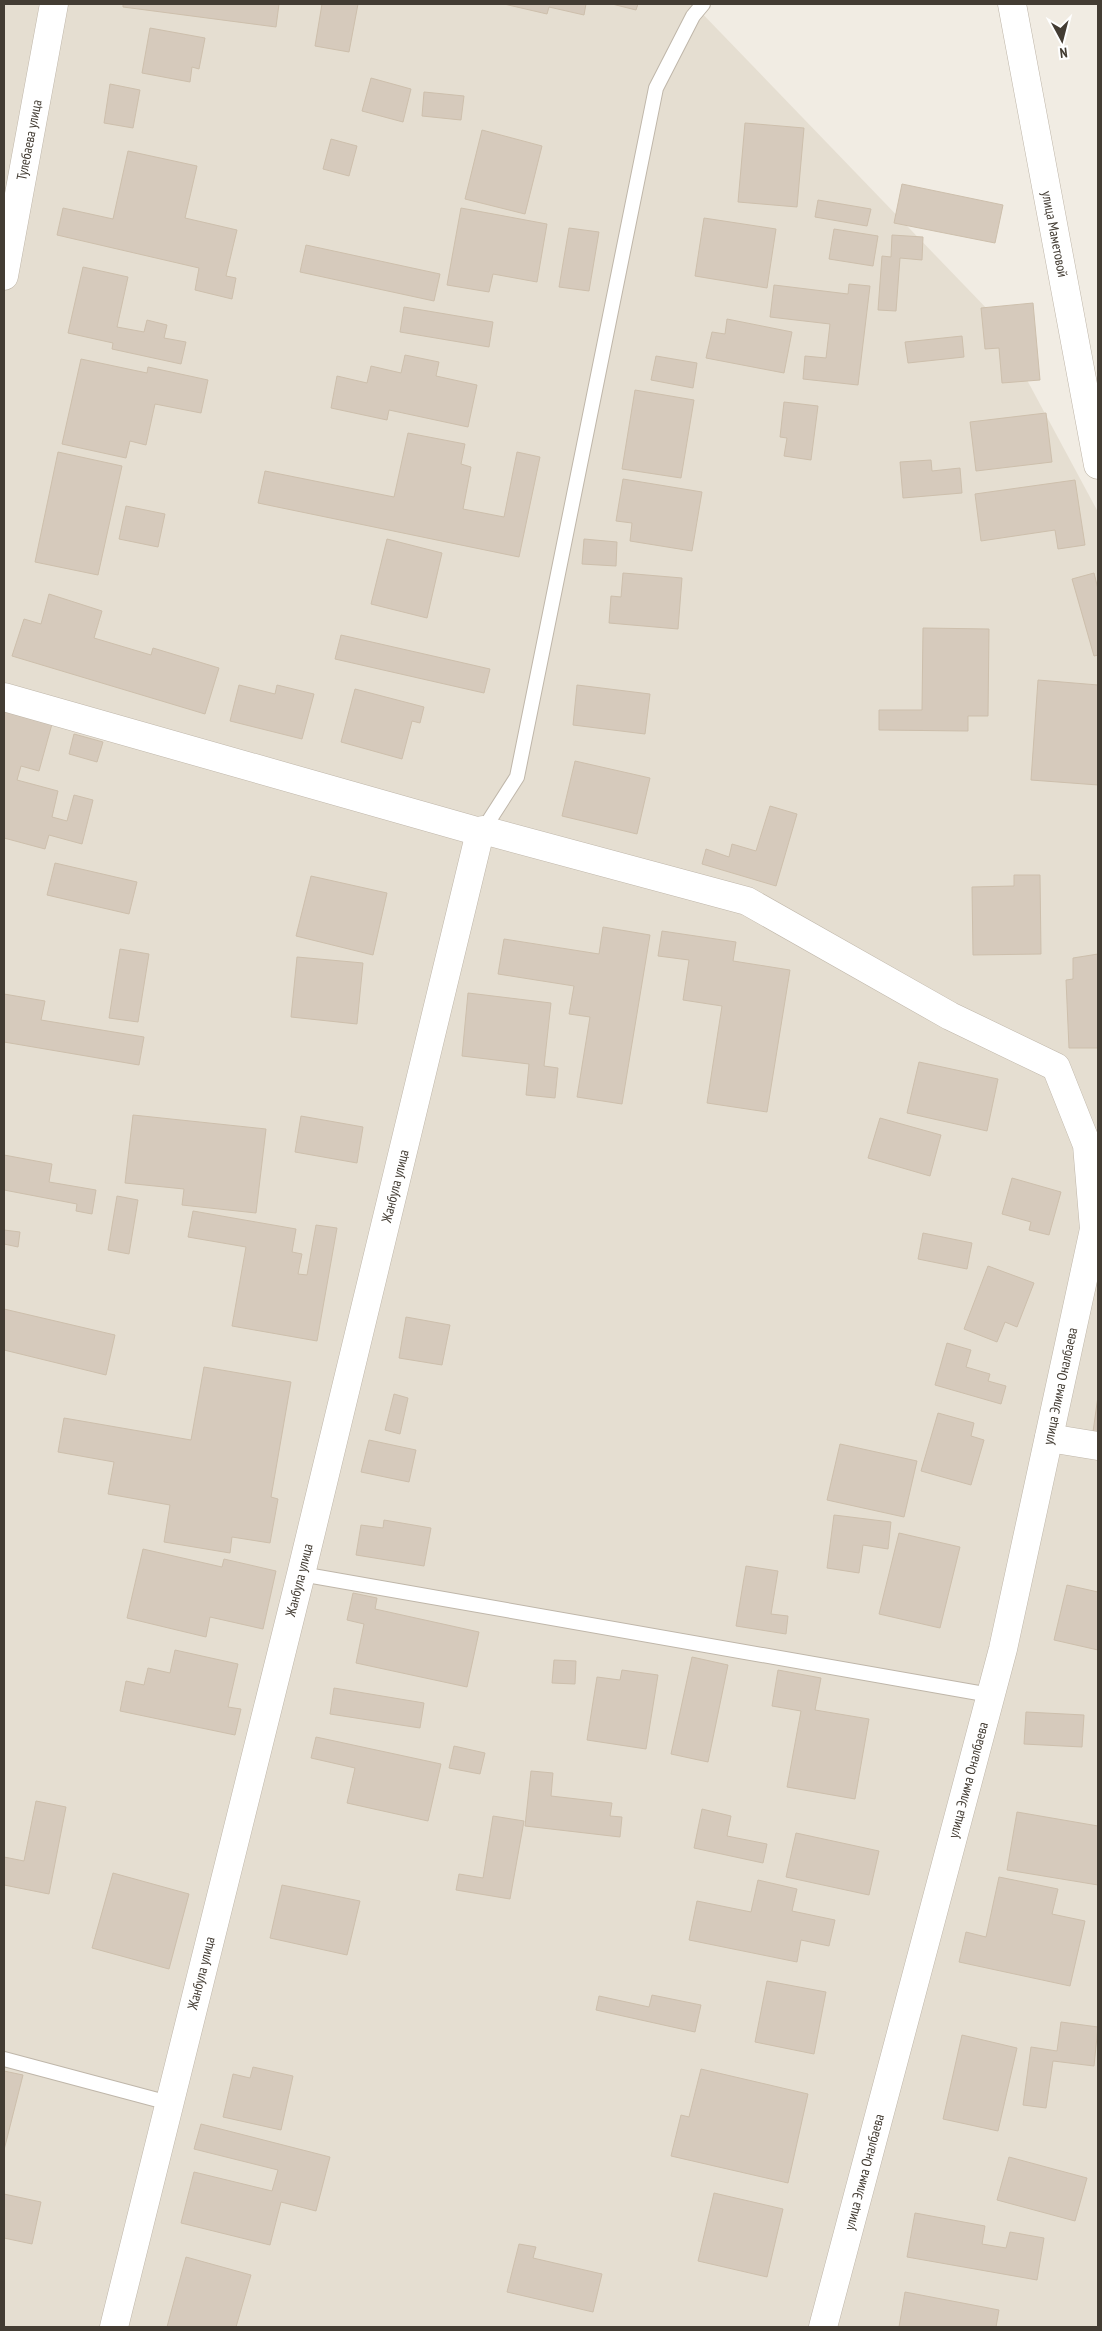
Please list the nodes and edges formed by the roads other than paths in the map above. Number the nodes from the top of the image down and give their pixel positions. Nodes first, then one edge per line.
1 (54, 4) edge
2 (703, 4) edge
3 (1012, 4) edge
4 (4, 276) edge
5 (1098, 465) edge
6 (4, 697) edge
7 (482, 831) junction
8 (1049, 1438) junction
9 (1098, 1446) edge
10 (301, 1574) junction
11 (990, 1695) junction
12 (4, 2059) edge
13 (169, 2103) junction
14 (114, 2327) edge
15 (823, 2327) edge

1 - 4 street, Тулебаева улица
2 - 7 lane
3 - 5 street, улица Маметовой
6 - 7 street, улица Элима Оналбаева
7 - 8 street, улица Элима Оналбаева
7 - 10 street, Жанбула улица
8 - 9 street
8 - 11 street, улица Элима Оналбаева
10 - 11 lane
10 - 13 street, Жанбула улица
11 - 15 street, улица Элима Оналбаева
12 - 13 lane
13 - 14 street, Жанбула улица

